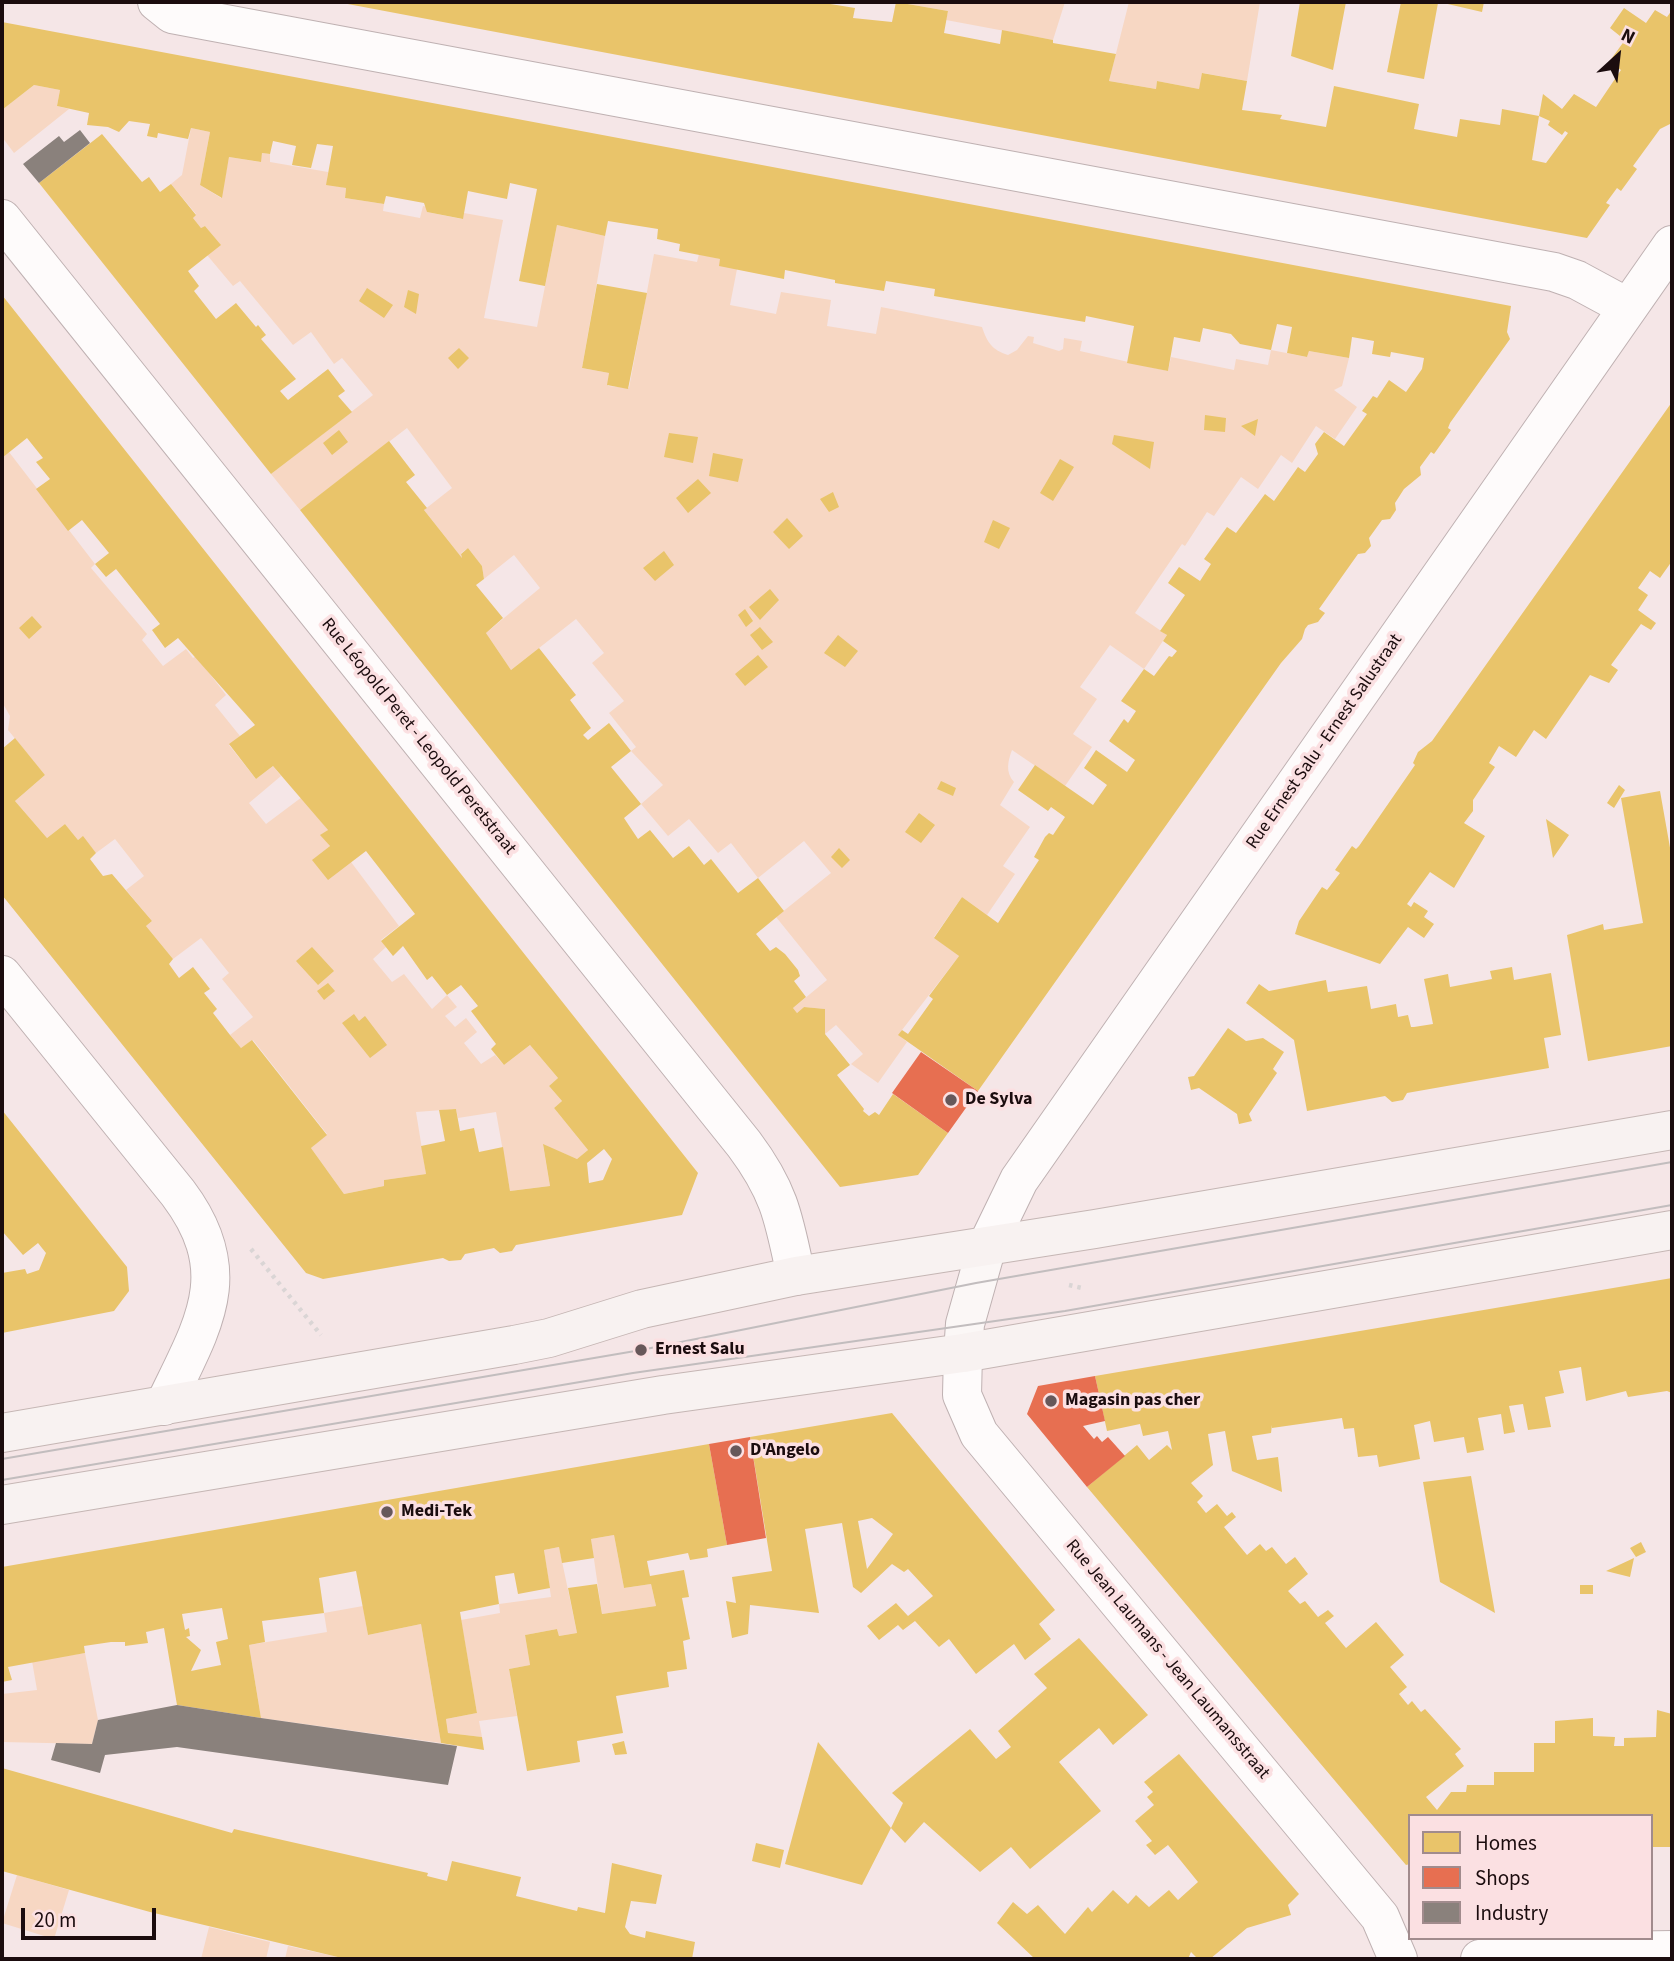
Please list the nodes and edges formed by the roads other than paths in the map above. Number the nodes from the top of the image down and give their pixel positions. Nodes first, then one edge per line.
1 (157, 2) edge
2 (2, 219) edge
3 (1672, 245) edge
4 (1627, 307) junction
5 (2, 975) edge
6 (1672, 1129) edge
7 (1672, 1230) edge
8 (987, 1246) junction
9 (796, 1276) junction
10 (963, 1353) junction
11 (164, 1406) junction
12 (2, 1433) edge
13 (2, 1505) edge
14 (1672, 1950) edge
15 (1398, 1959) edge
16 (1480, 1959) edge

1 - 4 street
2 - 9 street, Rue Léopold Peret - Leopold Peretstraat
3 - 4 street, Rue Ernest Salu - Ernest Salustraat
4 - 8 street, Rue Ernest Salu - Ernest Salustraat
5 - 11 street
6 - 8 main road
7 - 10 main road
8 - 9 main road
8 - 10 main road
9 - 11 main road
10 - 13 main road
10 - 15 street, Rue Jean Laumans - Jean Laumansstraat
11 - 12 main road
14 - 16 street

